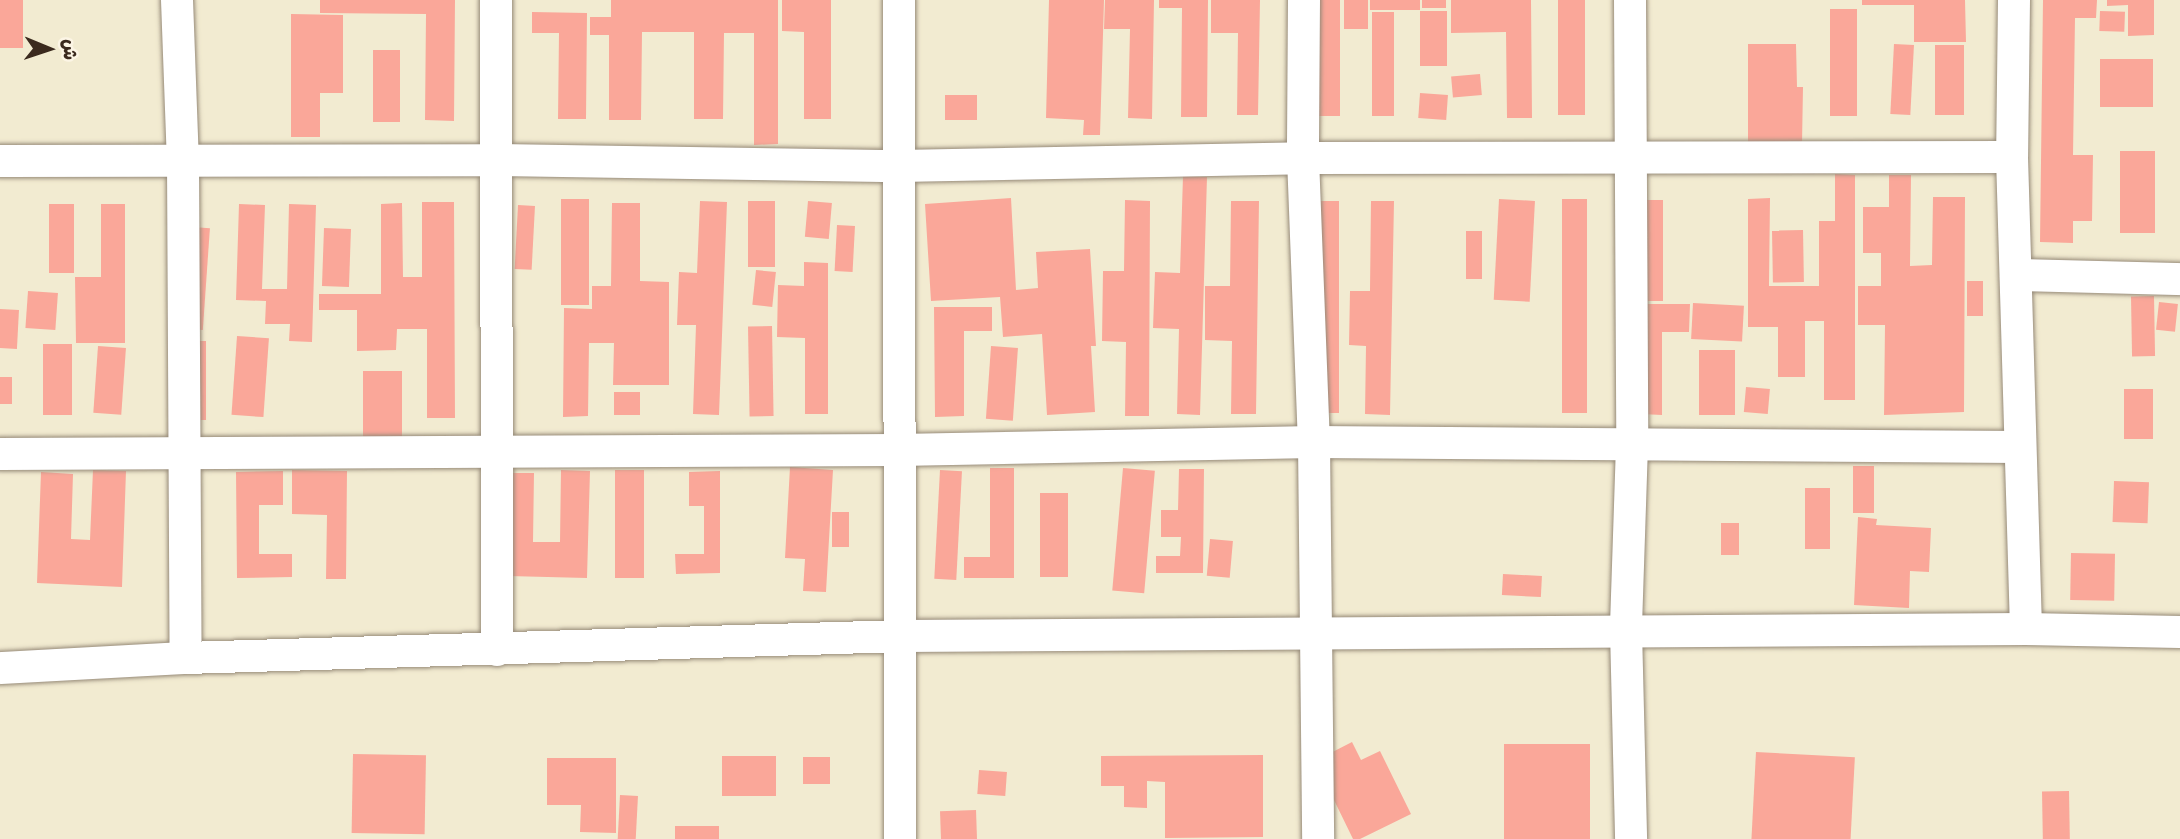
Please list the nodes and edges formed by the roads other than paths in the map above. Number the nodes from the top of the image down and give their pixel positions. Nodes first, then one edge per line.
1 (177, 0) edge
2 (496, 0) edge
3 (899, 0) edge
4 (1304, 0) edge
5 (1630, 0) edge
6 (2014, 0) edge
7 (2012, 157) junction
8 (1303, 158) junction
9 (1629, 158) junction
10 (498, 160) junction
11 (0, 161) edge
12 (183, 162) junction
13 (899, 166) junction
14 (2017, 275) junction
15 (2180, 279) edge
16 (1314, 442) junction
17 (1632, 445) junction
18 (2019, 447) junction
19 (898, 450) junction
20 (498, 452) junction
21 (0, 454) edge
22 (184, 456) junction
23 (2026, 629) junction
24 (1626, 630) junction
25 (1317, 631) junction
26 (2180, 632) edge
27 (901, 636) junction
28 (497, 650) junction
29 (186, 658) junction
30 (0, 668) edge
31 (900, 839) edge
32 (1318, 839) edge
33 (1631, 839) edge

1 - 12 street
2 - 10 street
3 - 13 street
4 - 8 street
5 - 9 street
6 - 7 street
7 - 9 street
7 - 14 street
8 - 9 street
8 - 13 street
8 - 16 street
9 - 17 street
10 - 12 street
10 - 13 street
10 - 20 street
11 - 12 street
12 - 22 street
13 - 19 street
14 - 15 street
14 - 18 street
16 - 17 street
16 - 19 street
16 - 25 street
17 - 18 street
17 - 24 street
18 - 23 street
19 - 20 street
19 - 27 street
20 - 22 street
20 - 28 street
21 - 22 street
22 - 29 street
23 - 24 street
23 - 26 street
24 - 25 street
24 - 33 street
25 - 27 street
25 - 32 street
27 - 28 street
27 - 31 street
28 - 29 street
29 - 30 street

